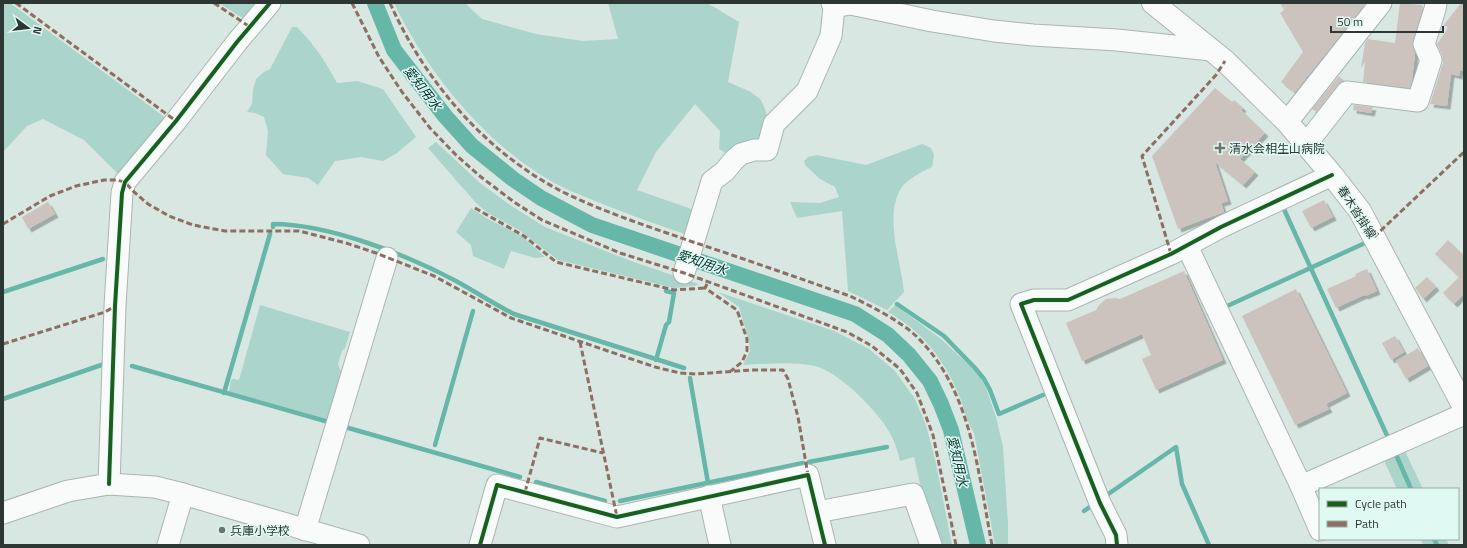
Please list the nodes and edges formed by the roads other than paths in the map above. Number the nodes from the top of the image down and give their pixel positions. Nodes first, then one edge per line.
1 (270, 3) edge
2 (1153, 3) edge
3 (1381, 3) edge
4 (1436, 3) edge
5 (833, 5) edge
6 (1211, 50) junction
7 (1288, 122) junction
8 (1307, 143) junction
9 (1332, 175) junction
10 (1187, 246) junction
11 (387, 258) dead end
12 (684, 273) dead end
13 (1464, 407) edge
14 (1464, 414) edge
15 (109, 484) junction
16 (1300, 486) junction
17 (183, 494) junction
18 (709, 496) junction
19 (817, 512) junction
20 (3, 513) edge
21 (1319, 528) edge
22 (305, 530) junction
23 (168, 545) edge
24 (359, 545) edge
25 (480, 545) edge
26 (720, 545) edge
27 (824, 545) edge
28 (931, 545) edge
29 (1117, 545) edge

1 - 15 street
2 - 6 main road, 春木沓掛線
3 - 7 street
4 - 8 street
5 - 6 street
5 - 12 street
6 - 7 main road, 春木沓掛線
7 - 8 main road, 春木沓掛線
8 - 9 main road, 春木沓掛線
9 - 10 street
9 - 13 main road, 春木沓掛線
10 - 16 street
10 - 29 street
11 - 22 street
14 - 16 street
15 - 17 street
15 - 20 street
16 - 21 street
17 - 22 street
17 - 23 street
18 - 19 street
18 - 25 street
18 - 26 street
19 - 27 street
19 - 28 street
22 - 24 street

